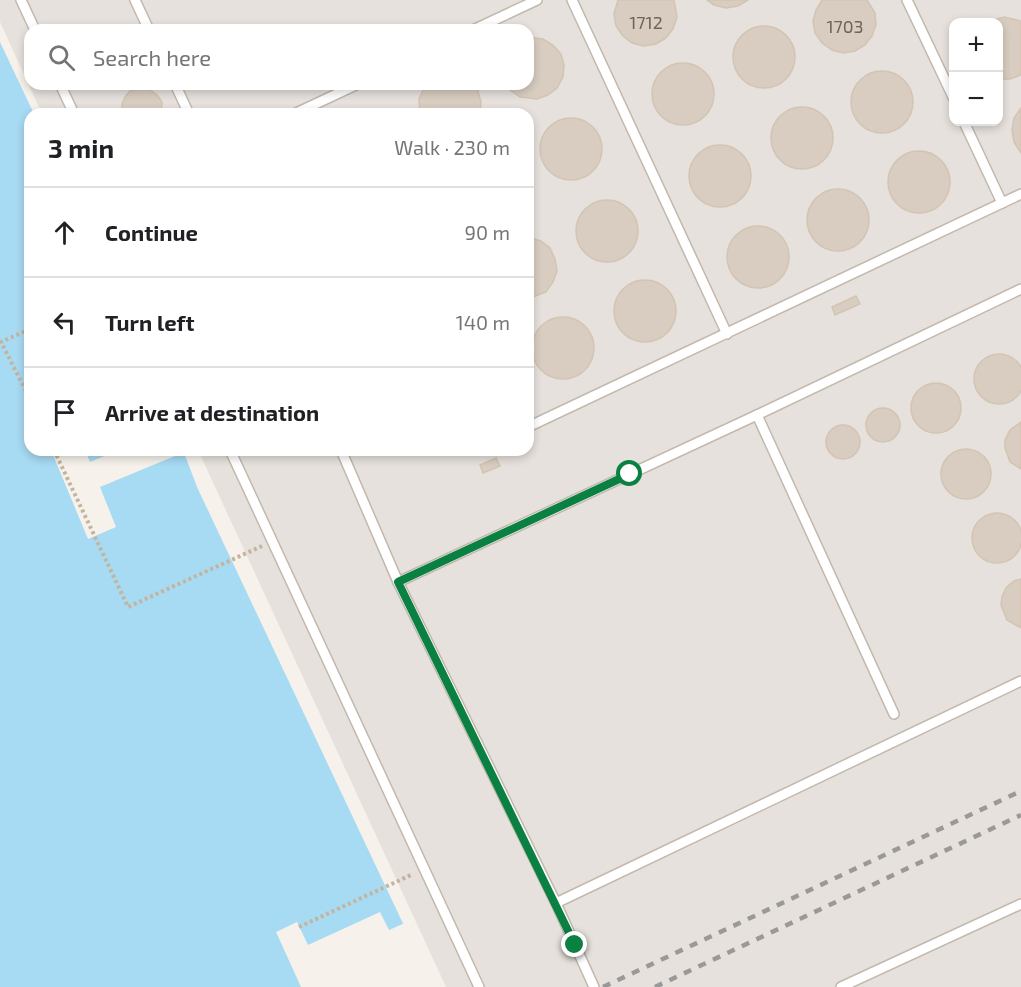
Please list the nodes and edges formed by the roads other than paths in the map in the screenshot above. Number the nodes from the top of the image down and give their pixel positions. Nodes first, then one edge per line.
1 (21, 0) edge
2 (135, 0) edge
3 (537, 0) edge
4 (572, 0) edge
5 (907, 0) edge
6 (32, 24) edge
7 (146, 24) edge
8 (486, 24) edge
9 (949, 88) edge
10 (63, 90) edge
11 (178, 90) edge
12 (345, 90) edge
13 (71, 108) edge
14 (186, 108) edge
15 (307, 108) edge
16 (966, 126) edge
17 (1021, 194) edge
18 (1002, 203) junction
19 (1021, 290) edge
20 (727, 334) junction
21 (757, 415) junction
22 (534, 422) edge
23 (233, 456) edge
24 (344, 456) edge
25 (398, 582) junction
26 (1021, 681) edge
27 (894, 714) dead end
28 (556, 903) junction
29 (1021, 904) edge
30 (479, 987) edge
31 (594, 987) edge
32 (841, 987) edge

1 - 6 lane
2 - 7 lane
3 - 8 lane
4 - 20 lane
5 - 9 lane
10 - 13 lane
11 - 14 lane
12 - 15 lane
16 - 18 lane
17 - 18 lane
18 - 20 lane
19 - 21 lane
20 - 22 lane
21 - 25 lane
21 - 27 lane
23 - 30 lane
24 - 25 lane
25 - 28 lane
26 - 28 lane
28 - 31 lane
29 - 32 lane

